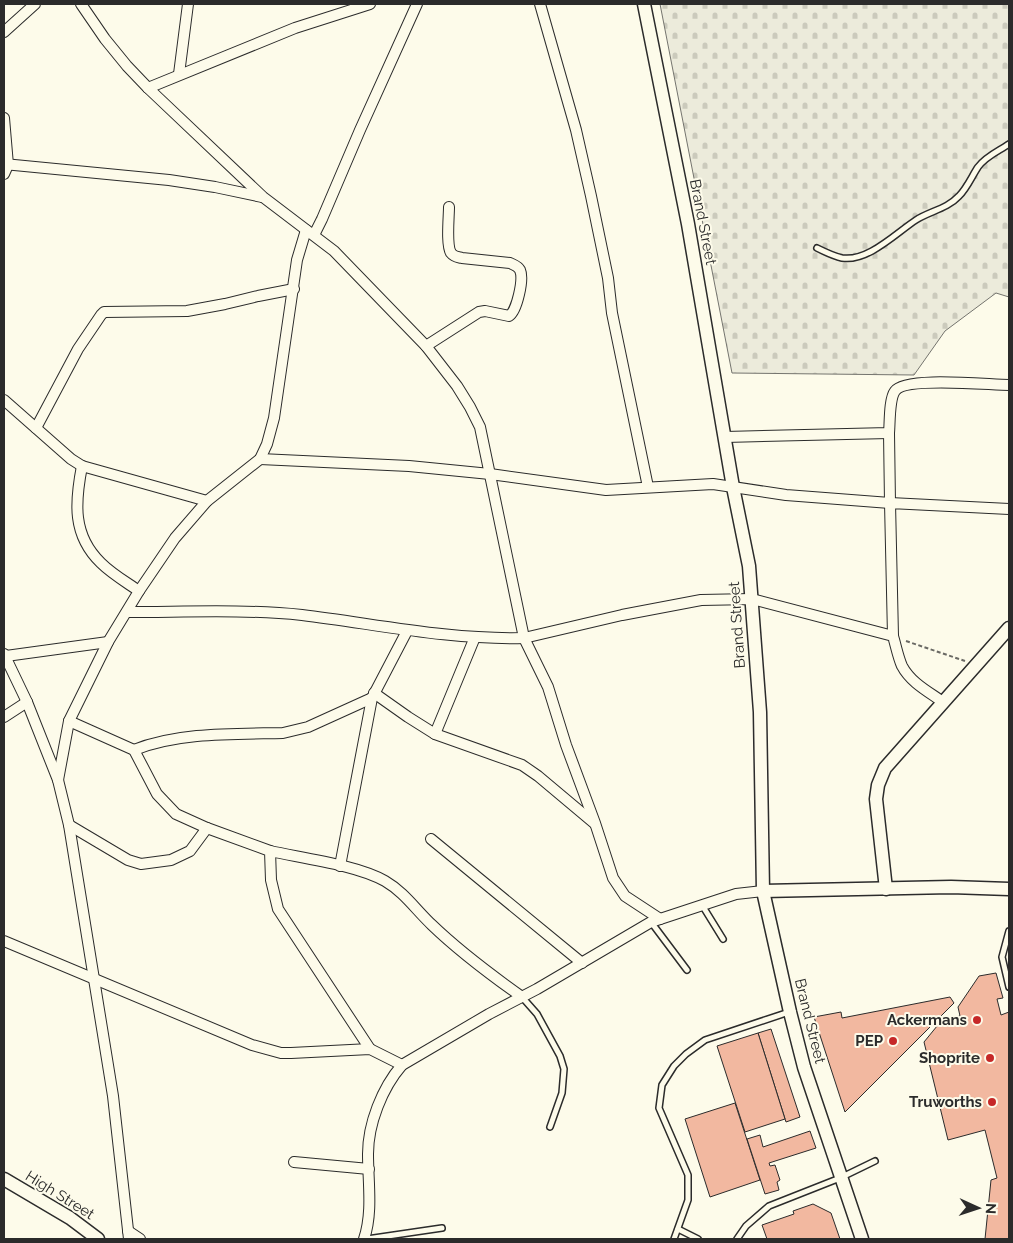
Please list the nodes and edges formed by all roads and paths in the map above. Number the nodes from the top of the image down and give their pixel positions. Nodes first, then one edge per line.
1 (35, 4) edge
2 (81, 4) edge
3 (188, 4) edge
4 (370, 4) edge
5 (417, 4) edge
6 (540, 4) edge
7 (644, 4) edge
8 (4, 32) edge
9 (179, 74) junction
10 (148, 88) junction
11 (4, 118) edge
12 (1009, 144) edge
13 (5, 168) edge
14 (263, 197) junction
15 (449, 207) dead end
16 (310, 232) junction
17 (817, 248) dead end
18 (294, 289) junction
19 (426, 346) junction
20 (1009, 385) edge
21 (4, 400) edge
22 (36, 428) junction
23 (889, 433) junction
24 (725, 437) junction
25 (260, 459) junction
26 (82, 466) junction
27 (490, 474) junction
28 (648, 487) junction
29 (733, 487) junction
30 (207, 501) junction
31 (890, 503) junction
32 (1009, 508) edge
33 (138, 591) junction
34 (752, 599) junction
35 (128, 612) junction
36 (1009, 628) edge
37 (407, 631) junction
38 (893, 636) junction
39 (475, 637) junction
40 (524, 638) junction
41 (108, 642) junction
42 (5, 655) edge
43 (977, 665) junction
44 (373, 695) junction
45 (27, 702) junction
46 (944, 702) junction
47 (4, 717) edge
48 (69, 721) junction
49 (435, 734) junction
50 (134, 750) junction
51 (58, 780) junction
52 (595, 824) junction
53 (69, 825) junction
54 (207, 828) junction
55 (431, 839) dead end
56 (270, 851) junction
57 (340, 866) junction
58 (886, 889) junction
59 (1009, 889) edge
60 (763, 891) junction
61 (702, 905) junction
62 (656, 920) junction
63 (1009, 931) edge
64 (723, 940) dead end
65 (4, 941) edge
66 (582, 963) junction
67 (687, 970) dead end
68 (93, 978) junction
69 (1009, 987) edge
70 (522, 997) junction
71 (790, 1012) junction
72 (370, 1049) junction
73 (402, 1065) junction
74 (550, 1128) dead end
75 (875, 1161) dead end
76 (294, 1162) dead end
77 (369, 1169) junction
78 (840, 1178) junction
79 (4, 1179) edge
80 (442, 1228) dead end
81 (678, 1229) junction
82 (128, 1235) edge
83 (98, 1239) edge
84 (140, 1239) edge
85 (366, 1239) edge
86 (674, 1239) edge
87 (698, 1239) edge
88 (737, 1239) edge
89 (862, 1239) edge

1 - 8 street
2 - 10 street
3 - 9 street
4 - 9 street
5 - 16 street
6 - 28 street
7 - 24 street, Brand Street
9 - 10 street
10 - 14 street
11 - 13 street
12 - 17 lane
13 - 14 street
14 - 16 street
15 - 19 street
16 - 18 street
16 - 19 street
18 - 22 street
18 - 25 street
19 - 27 street
20 - 23 street
21 - 22 street
22 - 26 street
23 - 24 street
23 - 31 street
24 - 29 street, Brand Street
25 - 27 street
25 - 30 street
26 - 30 street
26 - 33 street
27 - 28 street
27 - 40 street
28 - 29 street
29 - 31 street
29 - 34 street, Brand Street
30 - 33 street
31 - 32 street
31 - 38 street
33 - 35 street
34 - 38 street
34 - 40 street
34 - 60 street, Brand Street
35 - 37 street
35 - 41 street
36 - 43 street
37 - 39 street
37 - 44 street
38 - 43 path
38 - 46 street
39 - 40 street
39 - 49 street
40 - 52 street
41 - 42 street
41 - 48 street
42 - 45 street
43 - 46 street
44 - 49 street
44 - 50 street
44 - 57 street
45 - 47 street
45 - 51 street
46 - 58 street
48 - 50 street
48 - 51 street
49 - 52 street
50 - 54 street
51 - 53 street
52 - 62 street
53 - 54 street
53 - 68 street
54 - 56 street
55 - 66 street
56 - 57 street
56 - 72 street
57 - 70 street
58 - 59 street
58 - 60 street
60 - 61 street
60 - 71 street, Brand Street
61 - 62 street
61 - 64 lane
62 - 66 street
62 - 67 lane
63 - 69 lane
65 - 68 street
66 - 70 street
68 - 72 street
68 - 82 street
70 - 73 street
70 - 74 lane
71 - 78 street, Brand Street
71 - 81 lane
72 - 73 street
73 - 77 street
75 - 78 lane
76 - 77 street
77 - 85 street
78 - 88 lane
78 - 89 street, Brand Street
79 - 83 street, High Street
80 - 85 lane
81 - 86 lane
81 - 87 lane
82 - 84 street

